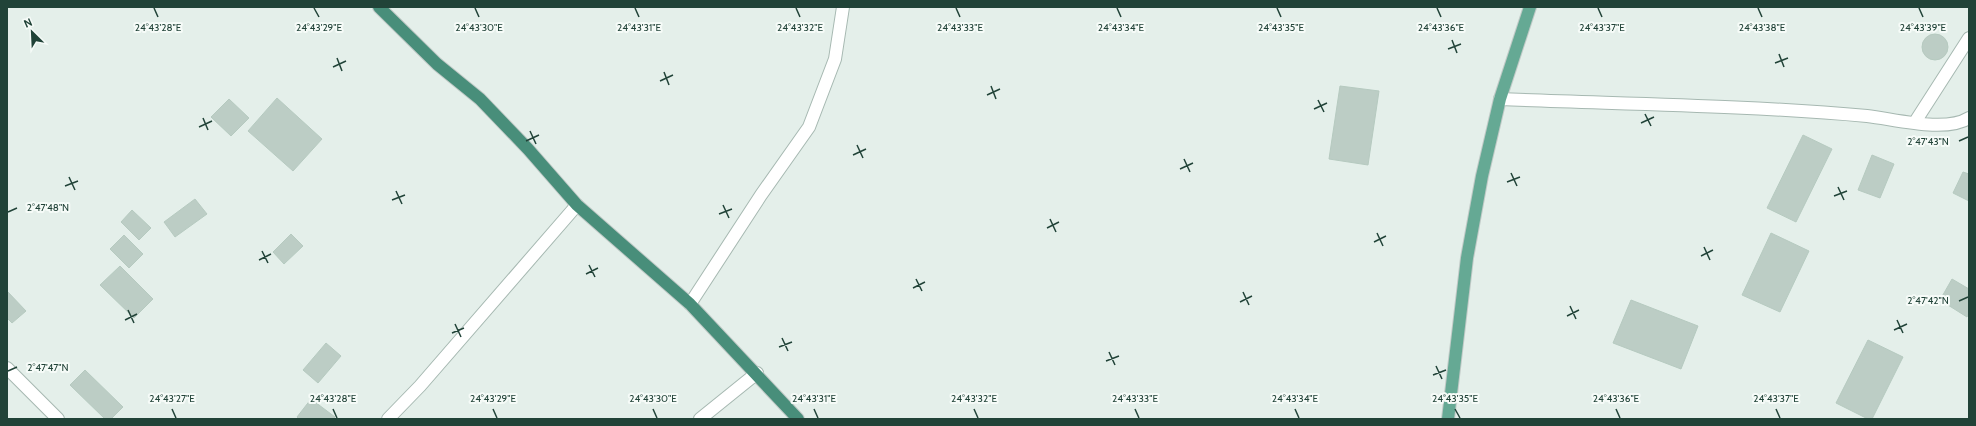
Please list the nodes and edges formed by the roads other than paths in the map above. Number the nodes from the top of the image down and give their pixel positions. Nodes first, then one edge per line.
1 (379, 7) edge
2 (843, 7) edge
3 (1530, 7) edge
4 (1969, 38) edge
5 (1500, 99) junction
6 (1969, 118) edge
7 (1915, 122) junction
8 (577, 205) junction
9 (690, 304) junction
10 (7, 368) edge
11 (757, 373) junction
12 (58, 419) edge
13 (388, 419) edge
14 (700, 419) edge
15 (798, 419) edge
16 (1448, 419) edge

1 - 8 highway
2 - 9 street
3 - 5 main road
4 - 7 street
5 - 7 street
5 - 16 main road
6 - 7 street
8 - 9 highway
8 - 13 street
9 - 11 highway
10 - 12 street
11 - 14 street
11 - 15 highway

